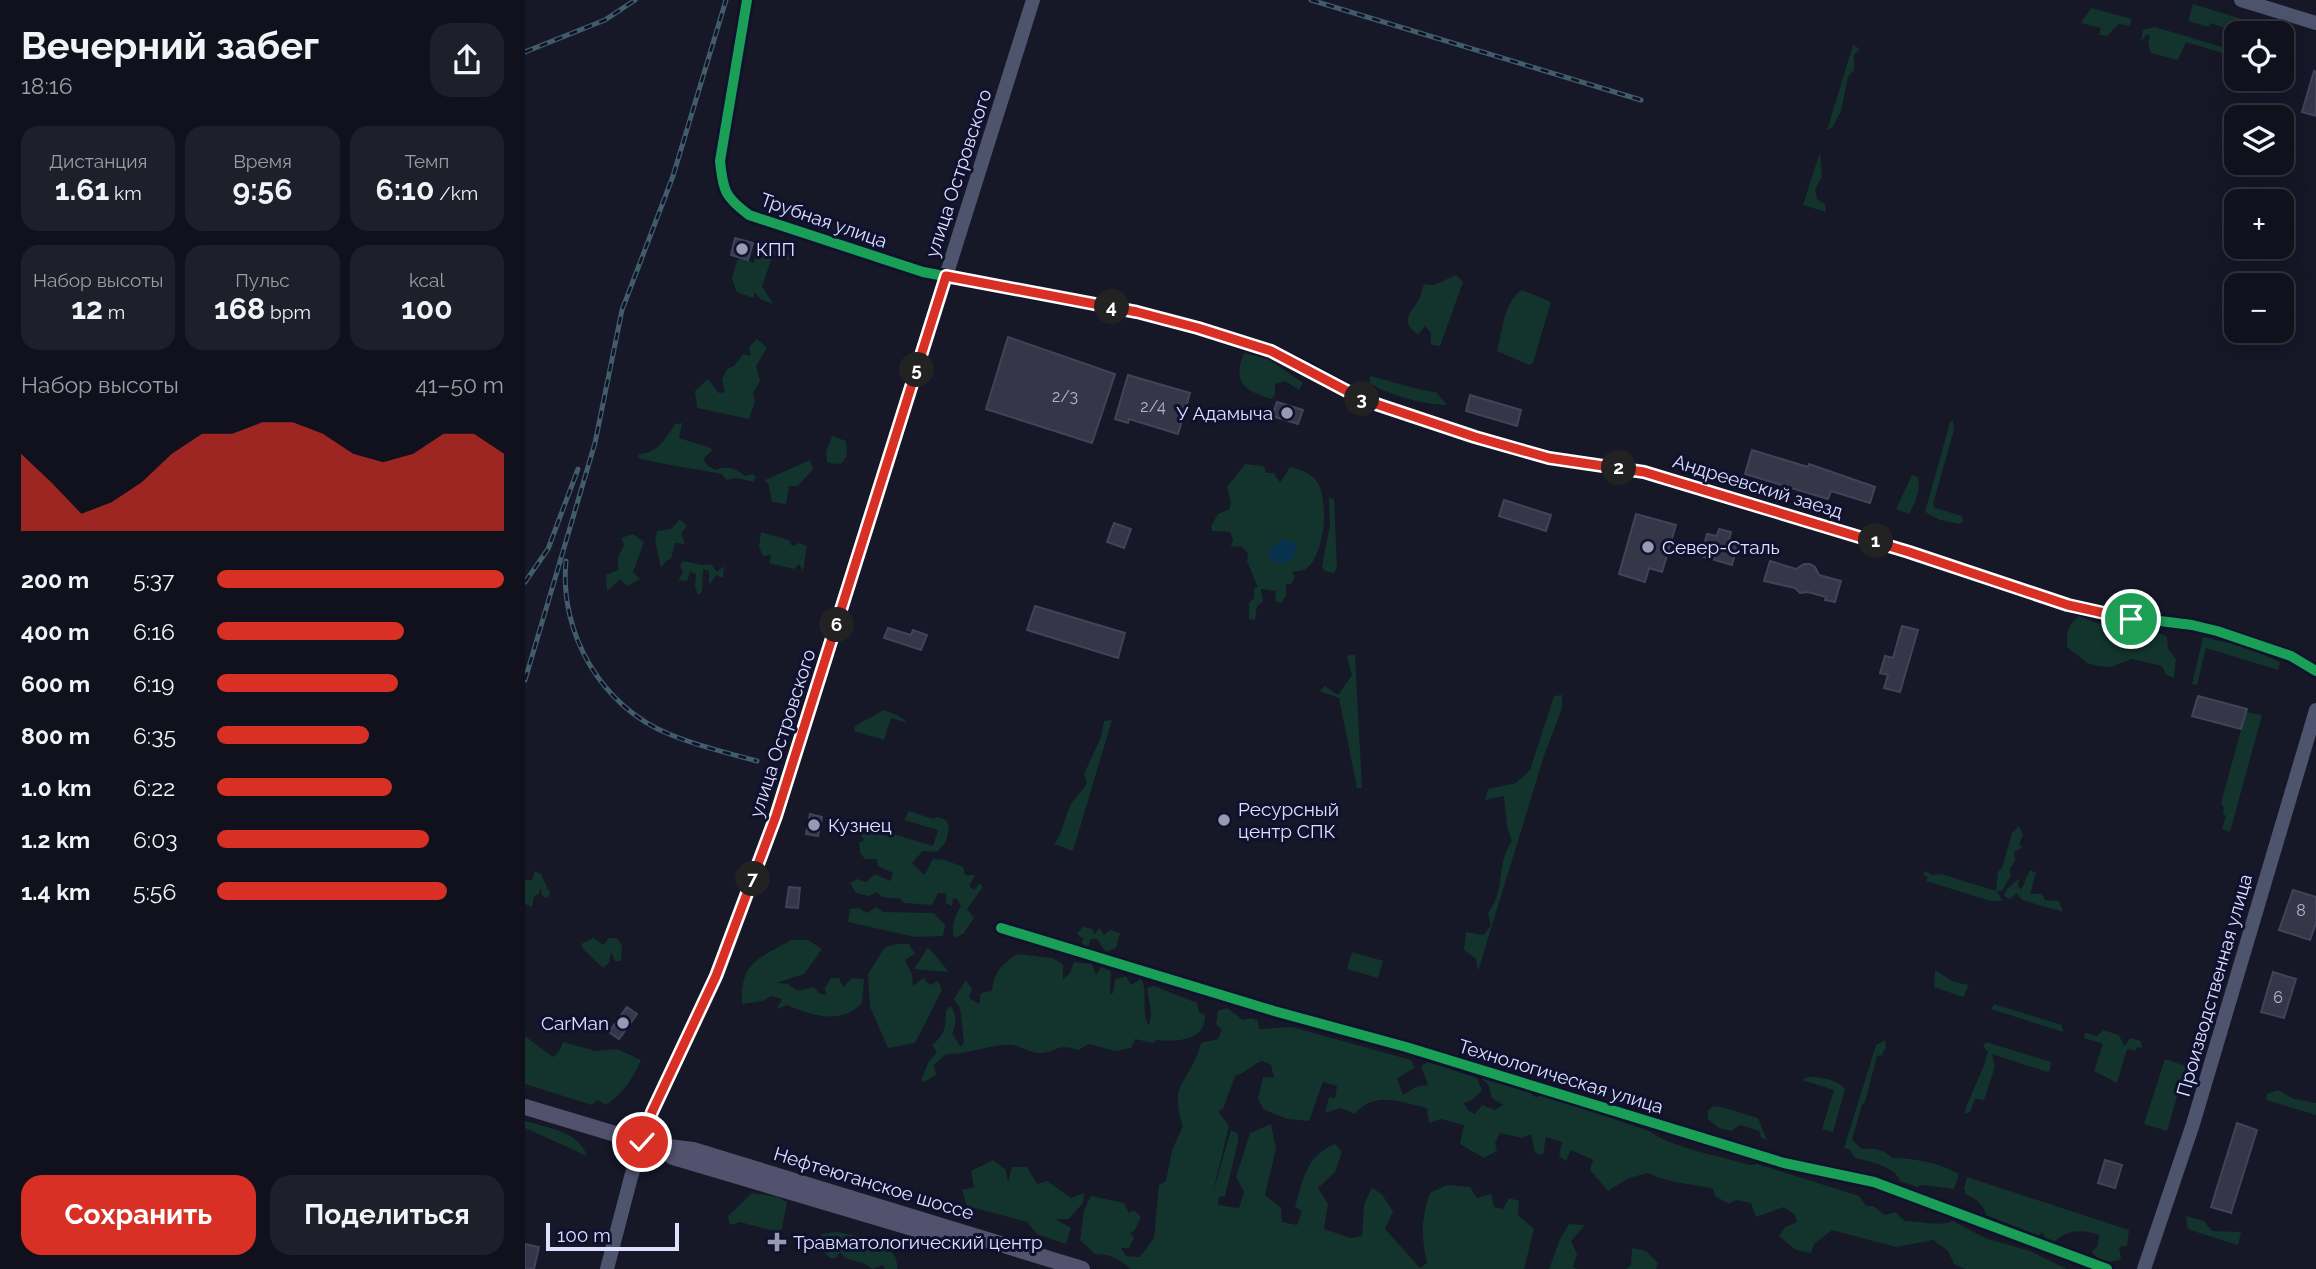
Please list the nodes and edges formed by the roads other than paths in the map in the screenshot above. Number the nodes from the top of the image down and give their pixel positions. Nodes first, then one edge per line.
1 (747, 0) edge
2 (1033, 0) edge
3 (2241, 0) edge
4 (2316, 23) edge
5 (946, 276) junction
6 (2316, 671) edge
7 (2316, 710) edge
8 (1001, 928) dead end
9 (525, 1107) edge
10 (647, 1143) junction
11 (607, 1269) edge
12 (1048, 1269) edge
13 (1082, 1269) edge
14 (2107, 1269) edge
15 (2144, 1269) edge

1 - 5 street, Трубная улица
2 - 5 main road, улица Островского
3 - 4 main road
5 - 6 main road, Андреевский заезд
5 - 10 main road, улица Островского
7 - 15 main road, Производственная улица
8 - 14 street, Технологическая улица
9 - 10 main road, Нефтеюганское шоссе
10 - 11 main road, улица Островского
10 - 12 main road, Нефтеюганское шоссе
10 - 13 main road, Нефтеюганское шоссе

